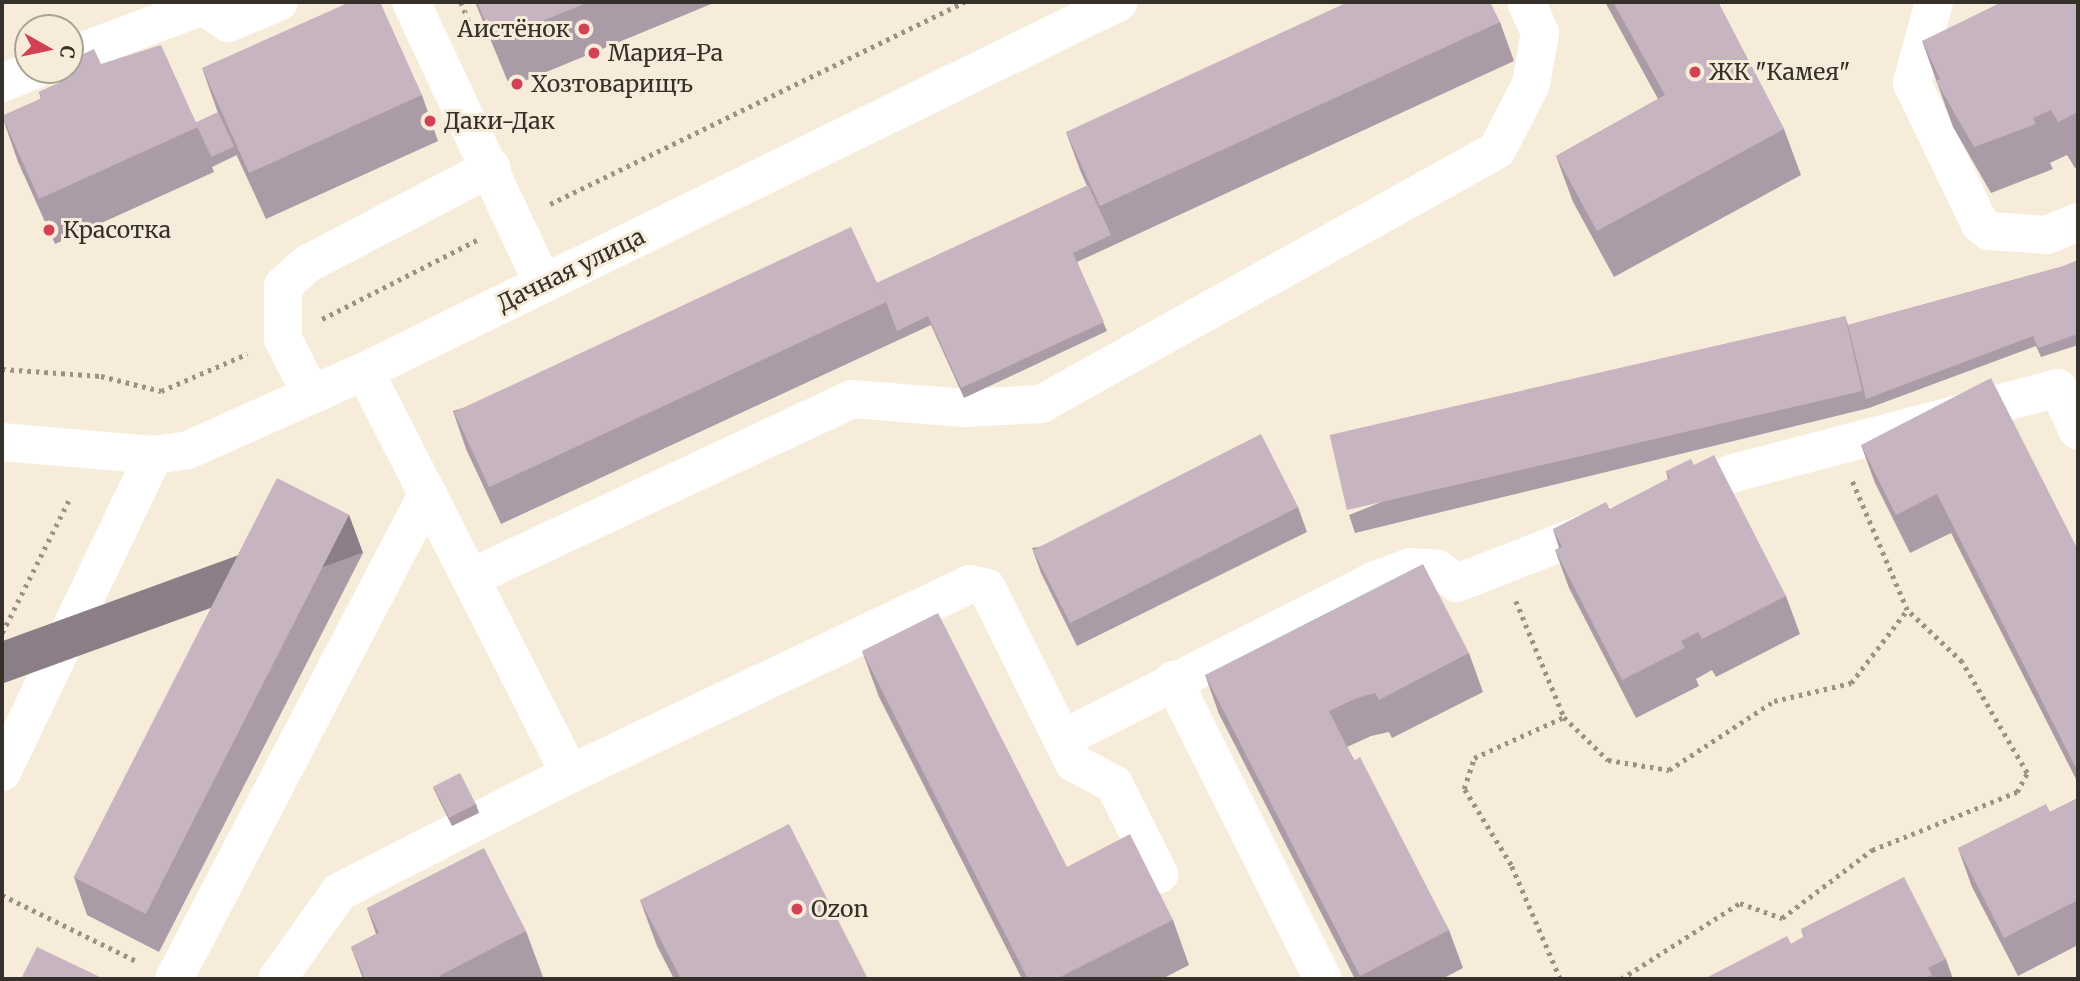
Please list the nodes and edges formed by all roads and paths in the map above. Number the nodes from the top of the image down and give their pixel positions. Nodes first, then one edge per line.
1 (279, 2) edge
2 (411, 2) edge
3 (1119, 2) edge
4 (1526, 2) edge
5 (1934, 2) edge
6 (1969, 20) edge
7 (1920, 44) junction
8 (84, 52) edge
9 (491, 168) junction
10 (2078, 222) edge
11 (543, 284) junction
12 (365, 371) junction
13 (311, 394) junction
14 (2078, 431) edge
15 (2, 442) edge
16 (1837, 446) junction
17 (154, 455) junction
18 (428, 493) junction
19 (70, 498) dead end
20 (1503, 568) junction
21 (470, 578) junction
22 (1907, 610) junction
23 (2, 632) edge
24 (1173, 680) junction
25 (1564, 717) junction
26 (1062, 739) junction
27 (2, 772) edge
28 (570, 774) junction
29 (1160, 874) dead end
30 (2, 895) edge
31 (161, 973) edge
32 (277, 979) edge
33 (1323, 979) edge
34 (1560, 979) edge
35 (1620, 979) edge

1 - 8 street
2 - 9 street
3 - 11 street, Дачная улица
4 - 21 street
5 - 7 street
6 - 7 street
7 - 10 street
9 - 11 street
9 - 13 street
11 - 12 street, Дачная улица
12 - 13 street, Дачная улица
12 - 18 street
13 - 17 street, Дачная улица
14 - 16 street
15 - 17 street, Дачная улица
16 - 20 street
16 - 22 path
17 - 27 street
18 - 21 street
18 - 31 street
19 - 23 path
20 - 24 street
20 - 25 path
21 - 28 street
22 - 25 path
22 - 35 path
24 - 26 street
24 - 33 street
25 - 34 path
26 - 28 street
26 - 29 street
28 - 32 street
30 - 31 path

